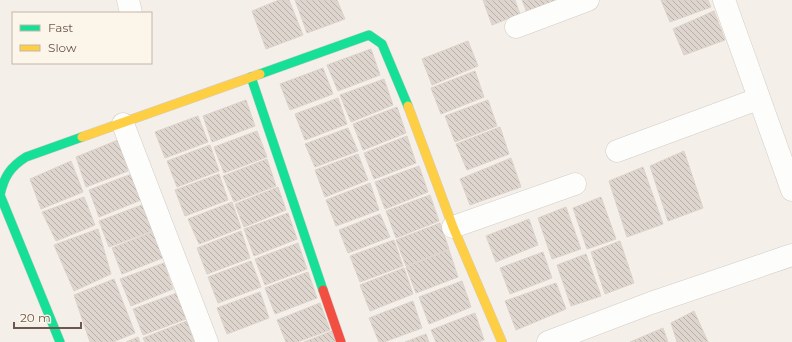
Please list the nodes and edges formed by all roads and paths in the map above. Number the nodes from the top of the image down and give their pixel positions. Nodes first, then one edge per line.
1 (128, 0) edge
2 (588, 0) edge
3 (724, 0) edge
4 (131, 12) edge
5 (516, 27) dead end
6 (251, 77) junction
7 (758, 99) junction
8 (123, 124) junction
9 (617, 151) dead end
10 (575, 184) dead end
11 (792, 190) edge
12 (453, 227) junction
13 (792, 255) edge
14 (60, 342) edge
15 (207, 342) edge
16 (340, 342) edge
17 (502, 342) edge
18 (548, 342) edge

1 - 4 street
2 - 5 street
3 - 7 street
6 - 8 street
6 - 12 street
6 - 16 street
7 - 9 street
7 - 11 street
8 - 14 street
8 - 15 street
10 - 12 street
12 - 17 street
13 - 18 street

